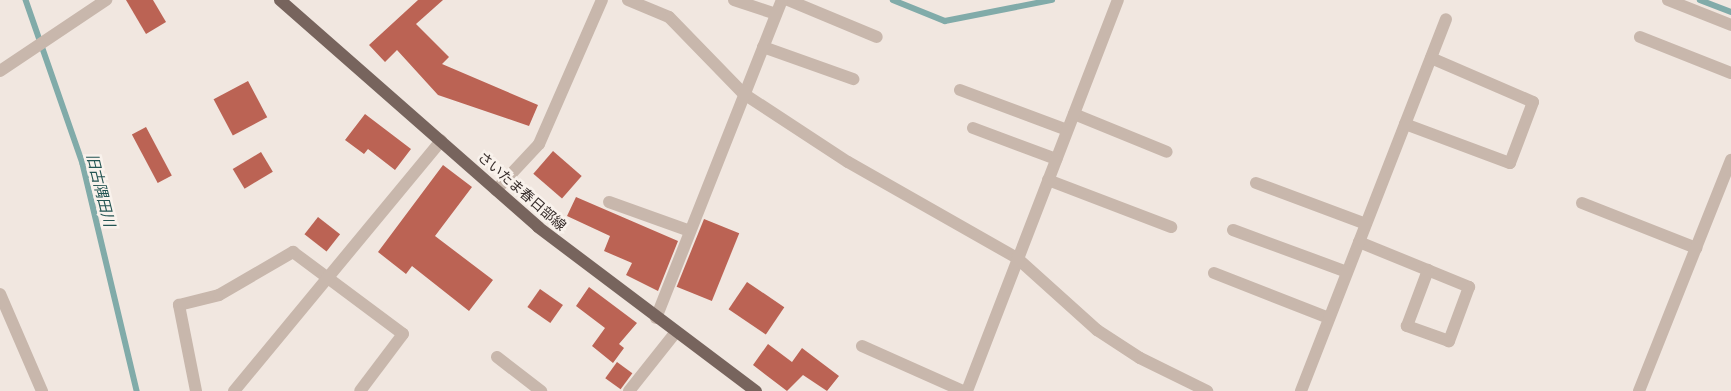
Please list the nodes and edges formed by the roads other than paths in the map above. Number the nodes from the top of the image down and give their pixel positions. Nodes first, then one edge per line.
1 (106, 0) edge
2 (280, 0) edge
3 (602, 0) edge
4 (628, 0) edge
5 (734, 0) edge
6 (782, 0) edge
7 (788, 0) edge
8 (1118, 0) edge
9 (1668, 0) edge
10 (776, 14) junction
11 (1446, 19) dead end
12 (1731, 25) edge
13 (877, 37) dead end
14 (1640, 37) dead end
15 (763, 46) junction
16 (1431, 58) junction
17 (0, 71) edge
18 (1731, 73) edge
19 (853, 79) dead end
20 (960, 90) dead end
21 (744, 94) junction
22 (1074, 114) junction
23 (1405, 124) junction
24 (973, 128) dead end
25 (1067, 130) junction
26 (441, 141) junction
27 (1167, 152) dead end
28 (1056, 159) junction
29 (1731, 160) edge
30 (1048, 180) junction
31 (1256, 184) dead end
32 (496, 190) junction
33 (609, 202) dead end
34 (1582, 203) dead end
35 (1366, 224) junction
36 (1170, 227) dead end
37 (1233, 230) dead end
38 (690, 231) junction
39 (1359, 242) junction
40 (1696, 248) junction
41 (1018, 258) junction
42 (1428, 270) junction
43 (1347, 272) junction
44 (1214, 273) dead end
45 (329, 275) junction
46 (0, 294) edge
47 (656, 318) junction
48 (1330, 318) junction
49 (676, 332) junction
50 (862, 346) dead end
51 (497, 357) dead end
52 (42, 391) edge
53 (196, 391) edge
54 (234, 391) edge
55 (360, 391) edge
56 (541, 391) edge
57 (629, 391) edge
58 (756, 391) edge
59 (963, 391) edge
60 (967, 391) edge
61 (1207, 391) edge
62 (1301, 391) edge
63 (1639, 391) edge

1 - 17 street
2 - 26 main road, さいたま春日部線
3 - 32 street
4 - 21 street
5 - 10 street
6 - 10 street
7 - 13 street
8 - 22 street
9 - 12 street
10 - 15 street
11 - 16 street
14 - 18 street
15 - 19 street
15 - 21 street
16 - 23 street
16 - 23 street
20 - 25 street
21 - 38 street
21 - 41 street
22 - 25 street
22 - 27 street
23 - 35 street
24 - 28 street
25 - 28 street
26 - 32 main road, さいたま春日部線
26 - 45 street
28 - 30 street
29 - 40 street
30 - 36 street
30 - 41 street
31 - 35 street
32 - 47 main road, さいたま春日部線
33 - 38 street
34 - 40 street
35 - 39 street
37 - 43 street
38 - 47 street
39 - 42 street
39 - 43 street
40 - 63 street
41 - 60 street
41 - 61 street
42 - 42 street
43 - 48 street
44 - 48 street
45 - 53 street
45 - 54 street
45 - 55 street
46 - 52 street
47 - 49 main road, さいたま春日部線
48 - 62 street
49 - 57 street
49 - 58 main road, さいたま春日部線
50 - 59 street
51 - 56 street

